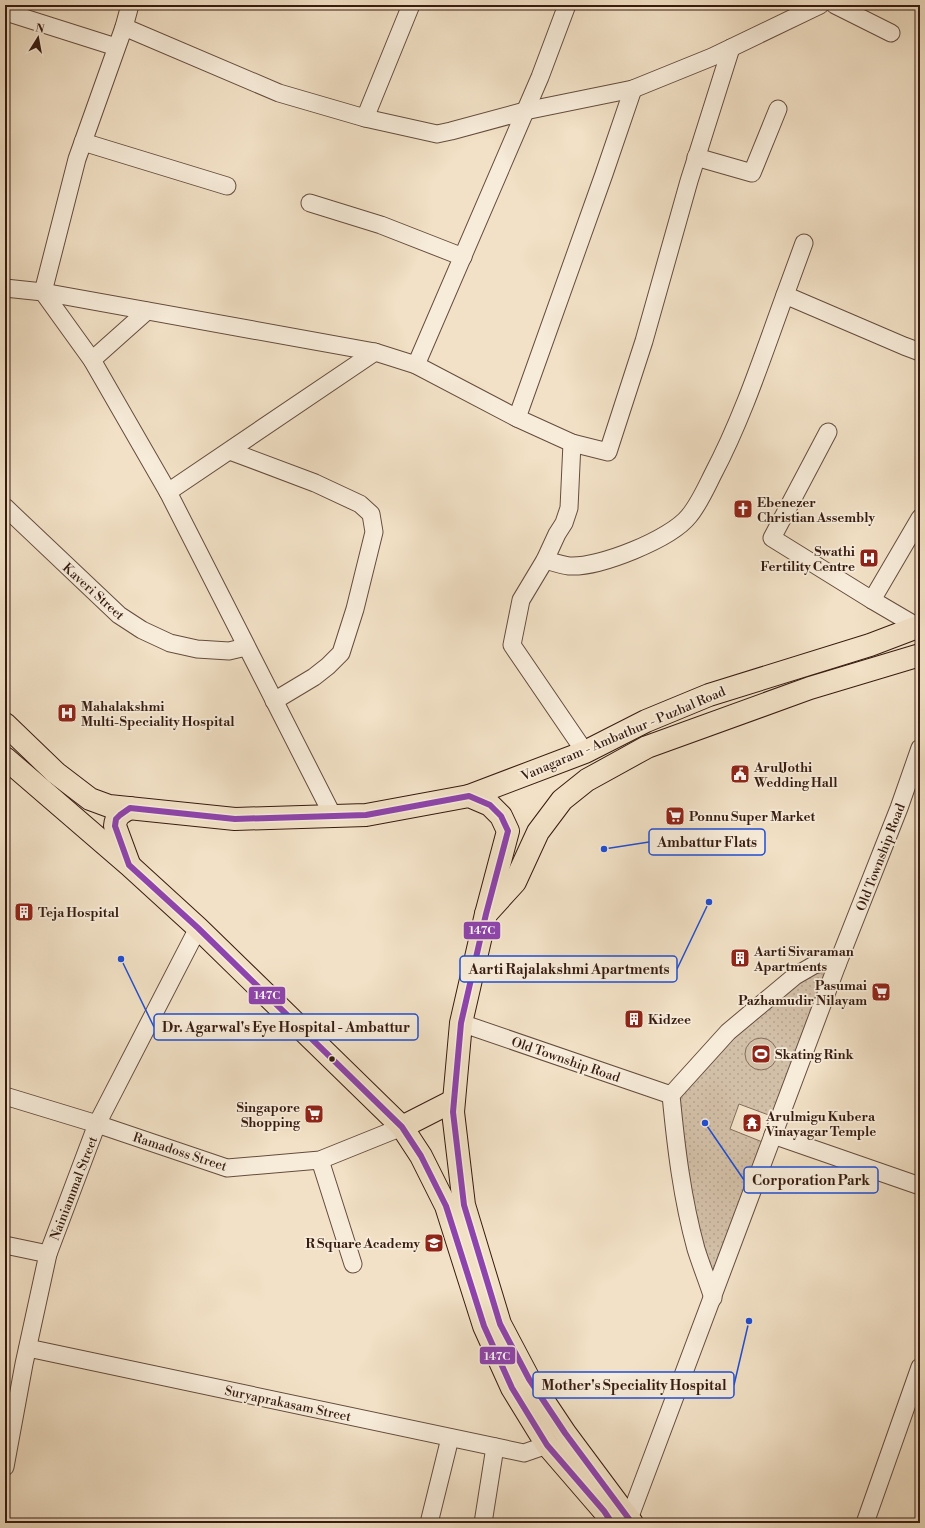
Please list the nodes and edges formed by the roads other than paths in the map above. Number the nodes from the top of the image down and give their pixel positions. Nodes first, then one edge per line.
1 (130, 5) edge
2 (411, 5) edge
3 (566, 5) edge
4 (820, 5) edge
5 (835, 5) edge
6 (12, 14) dead end
7 (124, 27) junction
8 (891, 33) dead end
9 (116, 47) junction
10 (731, 48) junction
11 (633, 89) junction
12 (778, 109) dead end
13 (525, 111) junction
14 (365, 118) junction
15 (83, 142) junction
16 (696, 157) junction
17 (227, 186) dead end
18 (310, 203) dead end
19 (804, 242) dead end
20 (463, 257) junction
21 (5, 288) edge
22 (43, 292) junction
23 (785, 295) junction
24 (147, 311) junction
25 (375, 352) junction
26 (920, 352) edge
27 (92, 360) junction
28 (416, 365) junction
29 (517, 418) junction
30 (828, 432) dead end
31 (572, 443) junction
32 (230, 451) junction
33 (168, 492) junction
34 (7, 512) edge
35 (920, 518) edge
36 (545, 560) junction
37 (872, 600) junction
38 (919, 627) edge
39 (246, 647) junction
40 (920, 655) edge
41 (274, 701) junction
42 (5, 724) edge
43 (920, 748) edge
44 (584, 752) junction
45 (5, 758) edge
46 (469, 796) junction
47 (130, 808) junction
48 (333, 816) junction
49 (130, 865) junction
50 (486, 914) junction
51 (198, 928) junction
52 (837, 965) junction
53 (461, 1023) junction
54 (671, 1095) junction
55 (5, 1096) edge
56 (454, 1101) junction
57 (97, 1124) junction
58 (402, 1127) junction
59 (773, 1135) junction
60 (320, 1160) junction
61 (920, 1186) edge
62 (5, 1245) edge
63 (48, 1254) junction
64 (353, 1264) dead end
65 (713, 1298) junction
66 (28, 1348) junction
67 (920, 1367) edge
68 (450, 1438) junction
69 (547, 1445) junction
70 (495, 1447) junction
71 (6, 1456) edge
72 (624, 1522) edge
73 (429, 1523) edge
74 (483, 1523) edge
75 (865, 1523) edge

1 - 7 street
2 - 14 street
3 - 13 street
4 - 10 street
5 - 8 street
6 - 9 street
7 - 9 street
7 - 14 street
9 - 15 street
10 - 11 street
10 - 16 street
11 - 13 street
11 - 29 street
12 - 16 street
13 - 14 street
13 - 20 street
15 - 17 street
15 - 22 street
16 - 31 street
18 - 20 street
19 - 23 street
20 - 28 street
21 - 22 street
22 - 24 street
22 - 27 street
23 - 26 street
23 - 36 street
24 - 25 street
24 - 27 street
25 - 28 street
25 - 32 street
27 - 33 street
28 - 29 street
29 - 31 street
30 - 37 street
31 - 36 street
32 - 33 street
32 - 41 street
33 - 39 street
34 - 39 street, Kaveri Street
35 - 37 street
36 - 44 street
37 - 38 street
38 - 44 main road, Vanagaram - Ambathur - Puzhal Road
39 - 41 street
40 - 50 main road, Vanagaram - Ambathur - Puzhal Road
41 - 48 street
42 - 47 main road, Vanagaram - Ambathur - Puzhal Road
43 - 52 street, Old Township Road
44 - 46 main road, Vanagaram - Ambathur - Puzhal Road
45 - 49 main road
46 - 48 main road, Vanagaram - Ambathur - Puzhal Road
46 - 50 main road
47 - 48 main road, Vanagaram - Ambathur - Puzhal Road
47 - 49 main road
49 - 51 main road
50 - 53 main road
51 - 57 street, Nainiammal Street
51 - 58 main road
52 - 54 street
52 - 59 street, Old Township Road
53 - 54 street, Old Township Road
53 - 56 main road
54 - 65 street
55 - 57 street, Ramadoss Street
56 - 58 main road
56 - 72 main road
57 - 60 street, Ramadoss Street
57 - 63 street, Nainiammal Street
58 - 60 street, Ramadoss Street
58 - 69 main road
59 - 61 street
59 - 65 street, Old Township Road
60 - 64 street
62 - 63 street
63 - 66 street, Nainiammal Street
65 - 72 street, Old Township Road
66 - 68 street, Suryaprakasam Street
66 - 71 street, Nainiammal Street
67 - 75 street
68 - 70 street, Suryaprakasam Street
68 - 73 street
69 - 70 street, Suryaprakasam Street
69 - 72 main road
70 - 74 street

